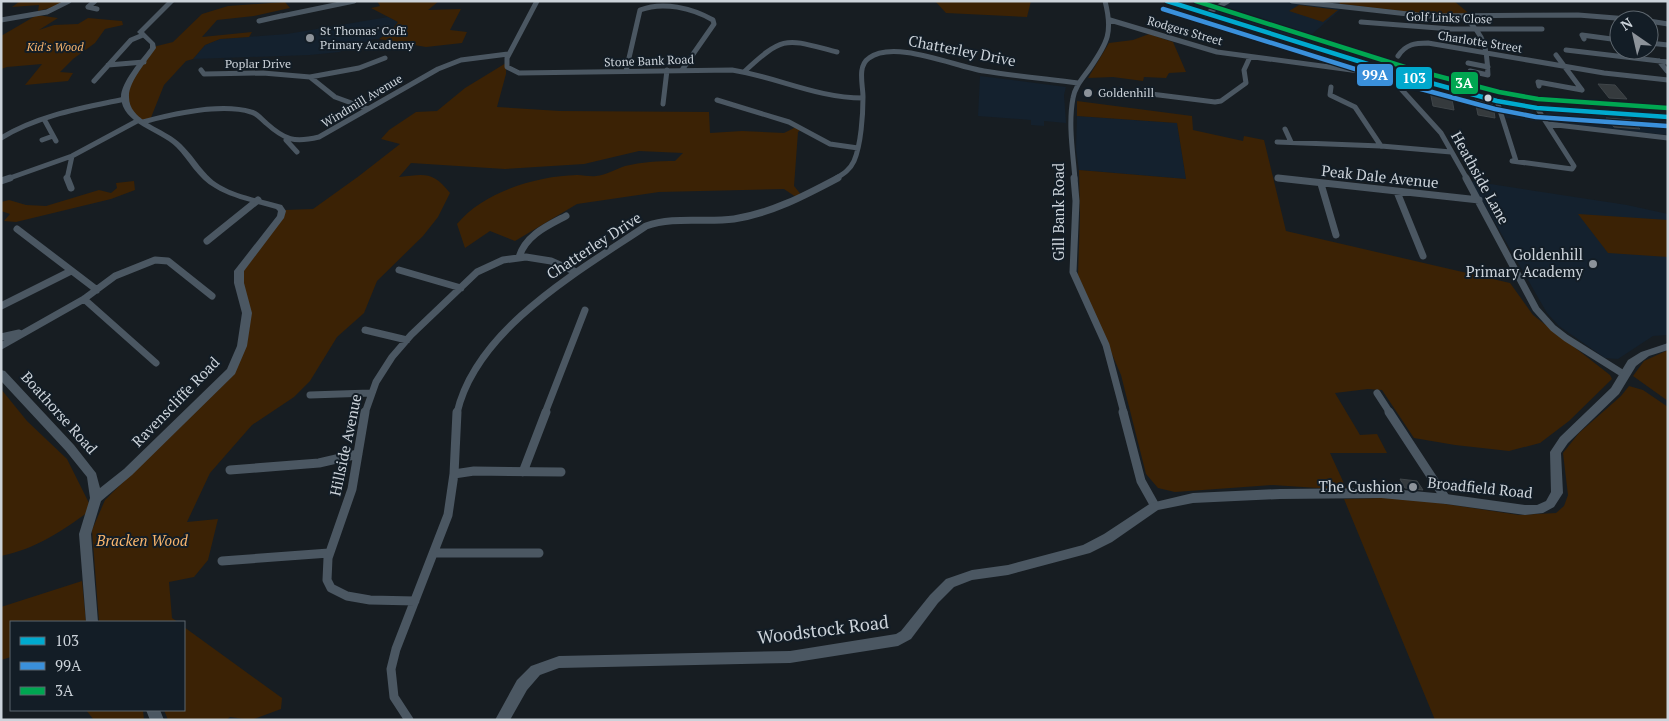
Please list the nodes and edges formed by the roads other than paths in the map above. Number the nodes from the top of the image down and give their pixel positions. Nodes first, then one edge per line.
1 (69, 1) edge
2 (95, 1) edge
3 (172, 1) edge
4 (330, 1) edge
5 (354, 1) edge
6 (537, 1) edge
7 (1104, 1) edge
8 (1166, 1) edge
9 (1228, 1) edge
10 (1292, 1) edge
11 (97, 9) dead end
12 (1206, 14) junction
13 (277, 17) junction
14 (1465, 17) junction
15 (1609, 17) edge
16 (1, 20) edge
17 (1110, 20) junction
18 (259, 21) dead end
19 (1361, 22) dead end
20 (1479, 31) junction
21 (1540, 31) dead end
22 (143, 35) junction
23 (1583, 37) dead end
24 (1609, 39) edge
25 (1566, 50) dead end
26 (838, 52) dead end
27 (1486, 53) junction
28 (508, 54) junction
29 (1556, 55) dead end
30 (1398, 56) dead end
31 (1250, 57) junction
32 (385, 58) dead end
33 (1660, 61) junction
34 (144, 62) junction
35 (1668, 62) edge
36 (1468, 63) dead end
37 (108, 65) junction
38 (1374, 66) junction
39 (1566, 66) junction
40 (1488, 67) junction
41 (201, 70) dead end
42 (667, 70) junction
43 (682, 70) junction
44 (745, 71) junction
45 (1470, 71) dead end
46 (626, 72) junction
47 (1667, 72) edge
48 (1409, 77) junction
49 (310, 78) junction
50 (1668, 80) edge
51 (94, 82) dead end
52 (1078, 83) junction
53 (1539, 86) dead end
54 (1331, 87) dead end
55 (1135, 92) dead end
56 (124, 98) junction
57 (863, 98) junction
58 (718, 100) dead end
59 (1497, 101) junction
60 (663, 104) dead end
61 (1537, 108) junction
62 (368, 109) junction
63 (1668, 117) edge
64 (44, 119) junction
65 (141, 121) junction
66 (1548, 124) junction
67 (12, 130) junction
68 (1285, 130) dead end
69 (1, 131) edge
70 (1, 138) edge
71 (1668, 138) edge
72 (42, 140) dead end
73 (286, 140) junction
74 (1277, 142) dead end
75 (1290, 142) junction
76 (1381, 146) junction
77 (858, 148) junction
78 (297, 152) dead end
79 (1451, 152) junction
80 (72, 156) junction
81 (1278, 178) dead end
82 (1, 181) edge
83 (1321, 184) junction
84 (61, 188) dead end
85 (1397, 192) junction
86 (258, 200) junction
87 (1479, 200) junction
88 (566, 216) dead end
89 (17, 229) dead end
90 (1336, 235) dead end
91 (207, 241) dead end
92 (1423, 256) dead end
93 (519, 257) junction
94 (398, 270) dead end
95 (72, 271) junction
96 (576, 272) junction
97 (461, 288) junction
98 (97, 290) junction
99 (212, 296) dead end
100 (84, 299) junction
101 (1, 306) edge
102 (585, 310) dead end
103 (366, 330) dead end
104 (27, 331) junction
105 (1, 337) edge
106 (407, 340) junction
107 (1, 346) edge
108 (1668, 346) edge
109 (156, 363) dead end
110 (1, 374) edge
111 (1625, 375) junction
112 (370, 392) junction
113 (1377, 393) dead end
114 (310, 395) dead end
115 (358, 454) junction
116 (240, 469) junction
117 (230, 470) dead end
118 (524, 472) junction
119 (561, 472) dead end
120 (454, 474) junction
121 (237, 479) dead end
122 (96, 498) junction
123 (1193, 498) joint
124 (1446, 499) junction
125 (1155, 506) junction
126 (539, 552) dead end
127 (329, 553) junction
128 (434, 553) junction
129 (222, 561) dead end
130 (415, 601) junction
131 (92, 621) edge
132 (410, 720) edge
133 (502, 720) edge

1 - 16 street
2 - 11 street
3 - 22 street
4 - 13 street
5 - 13 street
6 - 28 street
7 - 17 street
8 - 12 main road
9 - 12 street
10 - 14 street
12 - 38 main road
13 - 18 street
14 - 15 street
14 - 20 street
17 - 31 street, Rodgers Street
17 - 52 street
19 - 20 street, Golf Links Close
20 - 21 street, Golf Links Close
20 - 27 street
22 - 34 street
22 - 37 street
23 - 24 street
25 - 33 street
26 - 44 street
27 - 30 street, Charlotte Street
27 - 39 street, Charlotte Street
27 - 40 street
28 - 46 street, Stone Bank Road
28 - 62 street, Windmill Avenue
29 - 39 street
31 - 38 street, Rodgers Street
31 - 55 street
32 - 49 street
33 - 35 street
33 - 47 street
34 - 37 street
34 - 56 street
36 - 40 street
37 - 51 street
38 - 48 main road
39 - 50 street, Charlotte Street
39 - 53 street
40 - 45 street
41 - 49 street, Poplar Drive
42 - 43 street, Stone Bank Road
42 - 46 street, Stone Bank Road
42 - 60 street
43 - 44 street, Stone Bank Road
43 - 46 street
44 - 57 street, Stone Bank Road
48 - 59 main road
48 - 79 street, Heathside Lane
49 - 62 street, Poplar Drive
52 - 57 street, Chatterley Drive
52 - 125 street, Gill Bank Road
54 - 76 street
56 - 64 street
56 - 65 street, Ravenscliffe Road
57 - 77 street, Chatterley Drive
58 - 77 street
59 - 61 main road
59 - 66 street
61 - 63 main road
61 - 66 street
62 - 73 street, Windmill Avenue
64 - 67 street
64 - 72 street
65 - 73 street
65 - 80 street
65 - 86 street, Ravenscliffe Road
66 - 71 street
67 - 69 street
67 - 70 street
68 - 75 street
73 - 78 street
74 - 75 street
75 - 76 street
76 - 79 street
77 - 96 street, Chatterley Drive
79 - 87 street, Heathside Lane
80 - 82 street
80 - 84 street
81 - 83 street, Peak Dale Avenue
83 - 85 street, Peak Dale Avenue
83 - 90 street
85 - 87 street, Peak Dale Avenue
85 - 92 street
86 - 91 street
86 - 122 street, Ravenscliffe Road
87 - 111 street, Heathside Lane
88 - 93 street
89 - 95 street
93 - 96 street, Hillside Avenue
93 - 97 street, Hillside Avenue
94 - 97 street
95 - 98 street
95 - 101 street
96 - 120 street, Chatterley Drive
97 - 106 street, Hillside Avenue
98 - 99 street
98 - 100 street
100 - 104 street
100 - 109 street
102 - 118 street
103 - 106 street
104 - 105 street
104 - 107 street
106 - 112 street, Hillside Avenue
108 - 111 street, Broadfield Road
110 - 122 street, Boathorse Road
111 - 124 street, Broadfield Road
112 - 114 street
112 - 115 street, Hillside Avenue
113 - 124 street
115 - 116 street
115 - 127 street, Hillside Avenue
116 - 117 street
116 - 121 street
118 - 119 street
118 - 120 street
120 - 128 street, Chatterley Drive
122 - 131 street
123 - 124 street, Broadfield Road
123 - 125 street, Woodstock Road
125 - 133 street, Woodstock Road
126 - 128 street
127 - 129 street
127 - 130 street, Hillside Avenue
128 - 130 street, Chatterley Drive
130 - 132 street, Chatterley Drive

